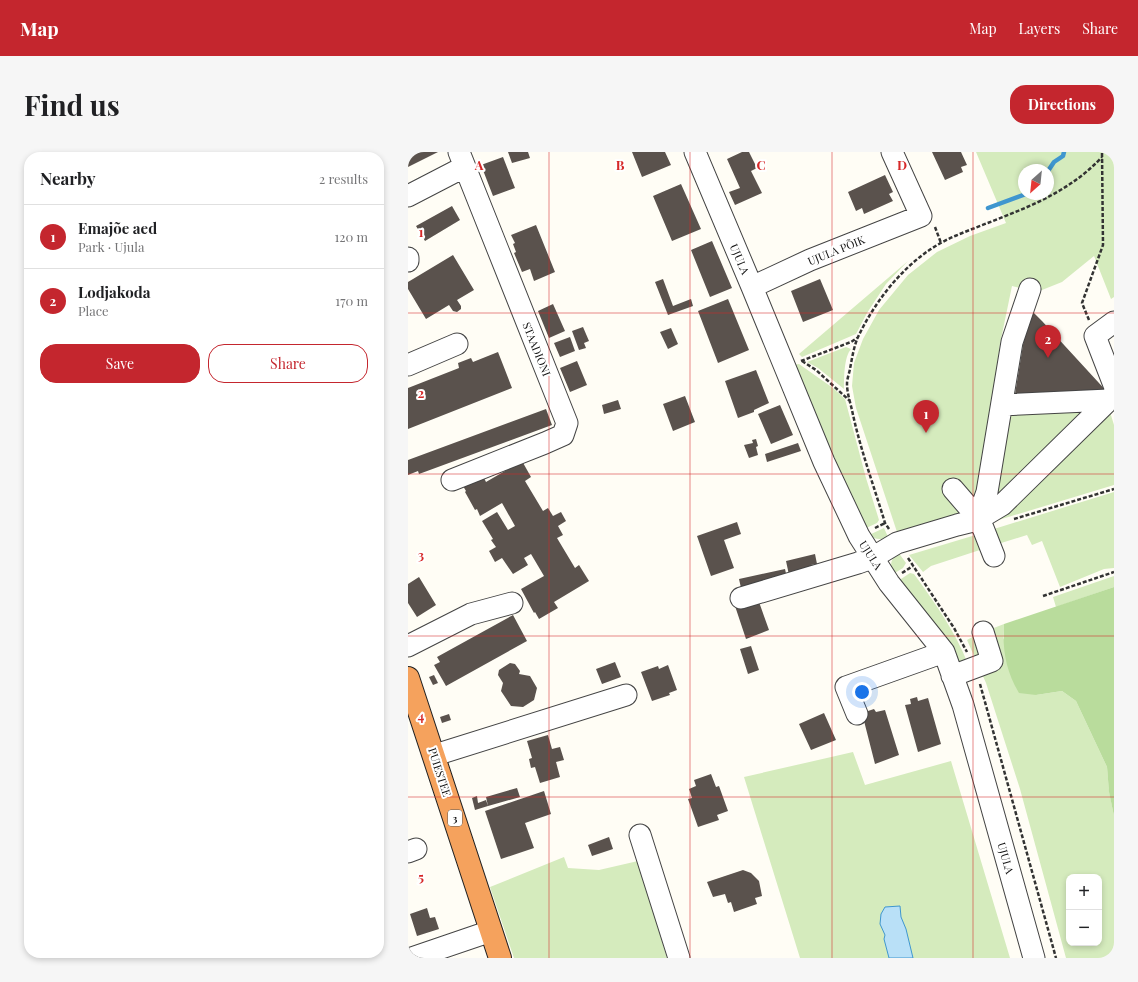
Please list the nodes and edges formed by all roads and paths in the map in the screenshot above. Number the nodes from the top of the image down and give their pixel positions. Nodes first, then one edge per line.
1 (695, 152) edge
2 (892, 152) edge
3 (1102, 152) edge
4 (462, 159) edge
5 (408, 196) edge
6 (927, 219) junction
7 (941, 243) dead end
8 (752, 287) junction
9 (1030, 289) dead end
10 (1114, 322) edge
11 (1095, 336) junction
12 (858, 338) dead end
13 (457, 344) dead end
14 (793, 364) junction
15 (408, 365) edge
16 (1112, 393) edge
17 (850, 401) dead end
18 (1002, 406) junction
19 (452, 480) dead end
20 (953, 489) dead end
21 (1114, 489) edge
22 (1012, 519) dead end
23 (978, 520) junction
24 (994, 556) dead end
25 (872, 558) junction
26 (913, 566) dead end
27 (1114, 572) edge
28 (896, 576) dead end
29 (1043, 596) dead end
30 (741, 598) dead end
31 (512, 603) dead end
32 (982, 632) dead end
33 (408, 646) edge
34 (944, 652) junction
35 (952, 676) junction
36 (408, 678) edge
37 (626, 695) dead end
38 (856, 714) dead end
39 (434, 755) junction
40 (640, 835) dead end
41 (491, 931) junction
42 (408, 952) edge
43 (411, 958) edge
44 (500, 958) edge
45 (679, 958) edge
46 (1034, 958) edge

1 - 8 street, UJULA
2 - 6 street
3 - 11 path
4 - 5 street
4 - 19 street, STAADIONI
6 - 7 path
6 - 8 street, UJULA PÕIK
8 - 14 street, UJULA
9 - 18 street
10 - 11 street
11 - 16 street
12 - 14 path
13 - 15 street
14 - 17 path
14 - 25 street, UJULA
16 - 18 street
16 - 23 street
18 - 23 street
20 - 23 street
21 - 22 path
23 - 24 street
23 - 25 street
25 - 30 street
25 - 34 street, UJULA
26 - 28 path
27 - 29 path
31 - 33 street
32 - 35 street
34 - 35 street, UJULA
34 - 38 street
35 - 46 street, UJULA
36 - 39 highway, PUIESTEE / 3
37 - 39 street
39 - 41 highway, PUIESTEE / 3
40 - 45 street
41 - 43 street
41 - 44 highway, PUIESTEE / 3
42 - 43 street

